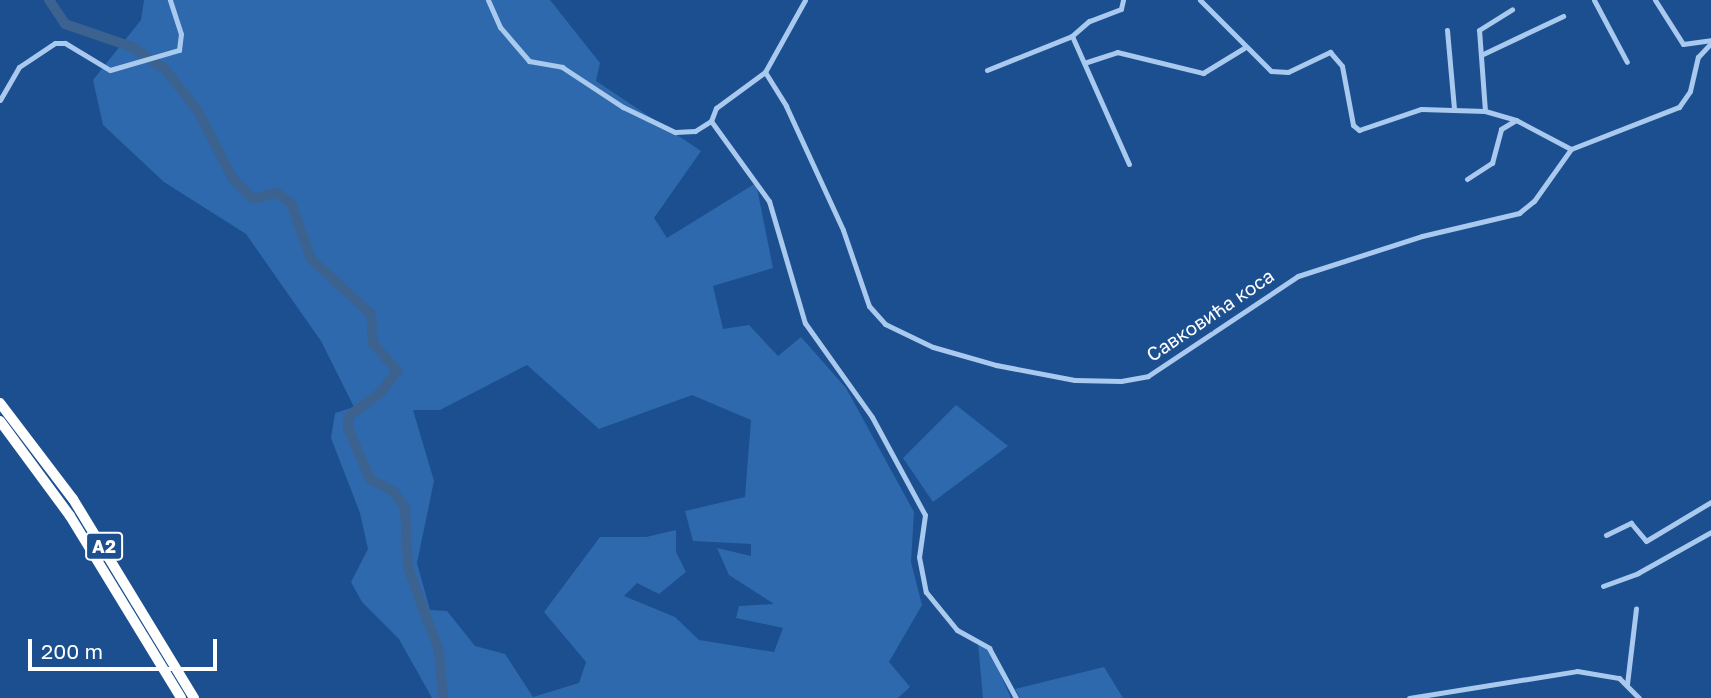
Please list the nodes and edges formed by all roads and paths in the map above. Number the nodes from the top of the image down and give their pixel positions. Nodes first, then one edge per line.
1 (170, 0) edge
2 (488, 0) edge
3 (805, 0) edge
4 (1123, 0) edge
5 (1200, 0) edge
6 (1594, 0) edge
7 (1656, 0) edge
8 (1512, 9) dead end
9 (1563, 16) dead end
10 (1447, 30) dead end
11 (1072, 36) junction
12 (1711, 42) edge
13 (1244, 48) junction
14 (1481, 55) junction
15 (1087, 62) junction
16 (1627, 62) dead end
17 (986, 70) dead end
18 (765, 72) junction
19 (0, 100) edge
20 (1454, 108) junction
21 (1486, 111) junction
22 (1516, 120) junction
23 (711, 121) junction
24 (1571, 149) junction
25 (1129, 164) dead end
26 (1467, 179) dead end
27 (0, 403) edge
28 (0, 421) edge
29 (1711, 502) edge
30 (1711, 532) edge
31 (1606, 535) dead end
32 (1603, 586) dead end
33 (1636, 609) dead end
34 (1628, 684) junction
35 (181, 698) edge
36 (194, 698) edge
37 (1016, 698) edge
38 (1409, 698) edge
39 (1639, 698) edge

1 - 19 street
2 - 23 street
3 - 18 street
4 - 11 street
5 - 13 street
6 - 16 street
7 - 12 street
8 - 14 street
9 - 14 street
10 - 20 street
11 - 15 street
11 - 17 street
12 - 24 street
13 - 15 street
13 - 20 street
14 - 21 street
15 - 25 street
18 - 23 street
18 - 24 street, Савковића коса
20 - 21 street
21 - 22 street
22 - 24 street
22 - 26 street
23 - 37 street
27 - 36 highway, A2
28 - 35 highway, A2
29 - 31 street
30 - 32 street
33 - 34 street
34 - 38 street
34 - 39 street

